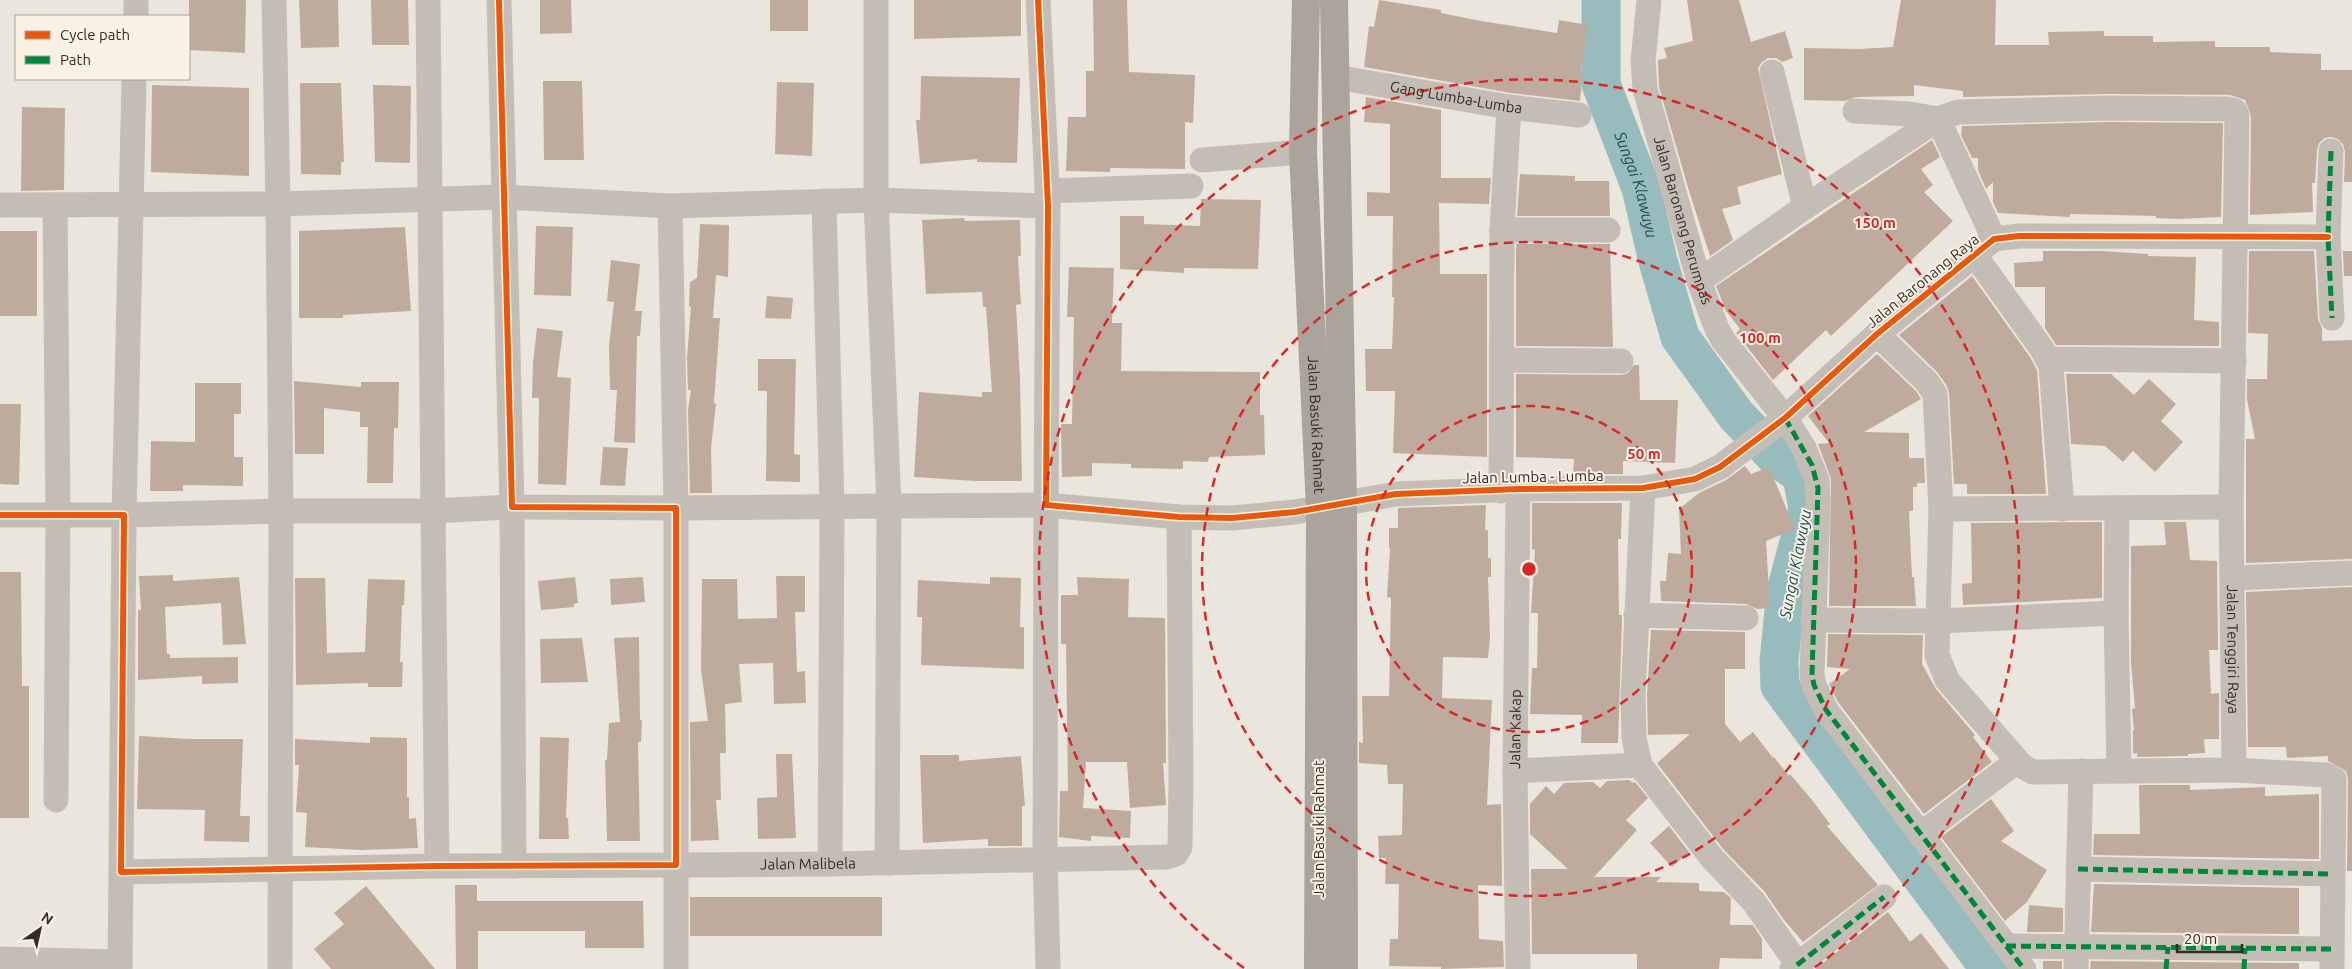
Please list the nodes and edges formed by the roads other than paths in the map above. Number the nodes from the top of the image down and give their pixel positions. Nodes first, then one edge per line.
1 (136, 0) edge
2 (274, 0) edge
3 (428, 0) edge
4 (499, 0) edge
5 (876, 0) edge
6 (1038, 0) edge
7 (1306, 0) edge
8 (1334, 0) edge
9 (1649, 0) edge
10 (136, 15) edge
11 (1772, 72) dead end
12 (1336, 77) junction
13 (134, 80) edge
14 (1509, 107) junction
15 (1855, 111) dead end
16 (1579, 115) dead end
17 (1938, 119) junction
18 (2331, 151) dead end
19 (1303, 152) junction
20 (1202, 160) dead end
21 (1191, 186) dead end
22 (504, 197) junction
23 (429, 199) junction
24 (1047, 199) junction
25 (876, 200) junction
26 (824, 202) junction
27 (278, 204) junction
28 (0, 205) edge
29 (55, 205) junction
30 (129, 206) junction
31 (670, 206) junction
32 (1805, 207) junction
33 (1502, 230) junction
34 (1608, 230) dead end
35 (2235, 236) junction
36 (2328, 237) junction
37 (1994, 239) junction
38 (1974, 254) junction
39 (1699, 281) junction
40 (2332, 318) dead end
41 (1877, 334) junction
42 (2048, 359) junction
43 (1502, 360) junction
44 (1621, 361) dead end
45 (2234, 361) junction
46 (1781, 421) junction
47 (1720, 467) joint
48 (1643, 488) junction
49 (1510, 490) junction
50 (1046, 505) junction
51 (1332, 505) junction
52 (889, 506) junction
53 (2231, 506) junction
54 (832, 507) junction
55 (512, 508) junction
56 (676, 508) junction
57 (1941, 509) junction
58 (2062, 509) junction
59 (2117, 509) junction
60 (281, 511) junction
61 (433, 511) junction
62 (58, 514) junction
63 (0, 515) edge
64 (124, 515) junction
65 (1179, 517) junction
66 (2352, 572) edge
67 (2233, 578) junction
68 (2116, 613) junction
69 (1636, 615) junction
70 (1746, 618) dead end
71 (1813, 620) junction
72 (1938, 621) junction
73 (2017, 761) junction
74 (1640, 765) junction
75 (2234, 770) junction
76 (1515, 771) junction
77 (2081, 771) junction
78 (2119, 771) junction
79 (56, 800) dead end
80 (1920, 834) junction
81 (1045, 858) junction
82 (887, 863) junction
83 (830, 864) junction
84 (676, 865) junction
85 (437, 866) junction
86 (514, 866) junction
87 (280, 868) junction
88 (2078, 869) junction
89 (122, 872) junction
90 (1331, 873) junction
91 (2332, 874) junction
92 (1884, 897) dead end
93 (2006, 946) junction
94 (2076, 958) edge
95 (2167, 958) edge
96 (2244, 958) edge
97 (0, 959) edge
98 (2331, 959) edge
99 (120, 965) edge
100 (1797, 968) edge
101 (280, 969) edge
102 (676, 969) edge
103 (1048, 969) edge
104 (1318, 969) edge
105 (1344, 969) edge
106 (1518, 969) edge
107 (2024, 969) edge

1 - 10 street
2 - 27 street
3 - 23 street
4 - 22 street
5 - 25 street
6 - 24 street
7 - 19 highway, Jalan Basuki Rahmat
8 - 12 highway, Jalan Basuki Rahmat
9 - 39 street, Jalan Baronang Perumnas
11 - 32 street
12 - 14 street, Gang Lumba-Lumba
12 - 51 highway, Jalan Basuki Rahmat
13 - 30 street
14 - 16 street, Gang Lumba-Lumba
14 - 33 street, Jalan Kakap
15 - 17 street
17 - 32 street
17 - 35 street, Jalan Tenggiri Raya
17 - 37 street
18 - 36 street
19 - 20 street
19 - 51 highway, Jalan Basuki Rahmat
21 - 24 street
22 - 23 street
22 - 31 street
22 - 55 street
23 - 27 street
23 - 61 street
24 - 25 street
24 - 50 street
25 - 26 street
25 - 52 street
26 - 31 street
26 - 54 street
27 - 30 street
27 - 60 street
28 - 29 street
29 - 30 street
29 - 62 street
30 - 64 street
31 - 56 street
32 - 39 street
33 - 34 street
33 - 43 street, Jalan Kakap
35 - 36 street, Jalan Baronang Raya
35 - 37 street, Jalan Baronang Raya
35 - 45 street, Jalan Tenggiri Raya
36 - 40 street
37 - 38 street, Jalan Baronang Raya
38 - 41 street, Jalan Baronang Raya
38 - 42 street
39 - 46 street, Jalan Baronang Perumnas
41 - 46 street, Jalan Baronang Raya
41 - 57 street
42 - 45 street
42 - 58 street
43 - 44 street
43 - 49 street, Jalan Kakap
45 - 53 street, Jalan Tenggiri Raya
46 - 47 street, Jalan Baronang Raya
46 - 71 street, Jalan Baronang Perumnas
47 - 48 street, Jalan Lumba - Lumba
48 - 49 street, Jalan Lumba - Lumba
48 - 69 street
49 - 51 street, Jalan Lumba - Lumba
49 - 76 street, Jalan Kakap
50 - 52 street, Jalan Lumba - Lumba
50 - 65 street, Jalan Lumba - Lumba
50 - 81 street
51 - 65 street, Jalan Lumba - Lumba
51 - 90 highway, Jalan Basuki Rahmat
52 - 54 street, Jalan Lumba - Lumba
52 - 82 street
53 - 59 street
53 - 67 street, Jalan Tenggiri Raya
54 - 56 street, Jalan Lumba - Lumba
54 - 83 street
55 - 56 street, Jalan Lumba - Lumba
55 - 61 street, Jalan Lumba - Lumba
55 - 86 street
56 - 84 street
57 - 58 street
57 - 72 street
58 - 59 street
59 - 68 street
60 - 61 street, Jalan Lumba - Lumba
60 - 64 street, Jalan Lumba - Lumba
60 - 87 street
61 - 85 street
62 - 63 street, Jalan Lumba - Lumba
62 - 64 street, Jalan Lumba - Lumba
62 - 79 street
64 - 89 street
65 - 81 street, Jalan Malibela
66 - 67 street
67 - 75 street, Jalan Tenggiri Raya
68 - 72 street
68 - 78 street
69 - 70 street
69 - 74 street
71 - 72 street
71 - 80 street, Jalan Baronang Perumnas
72 - 73 street
73 - 77 street
73 - 80 street
74 - 76 street
74 - 100 street
75 - 78 street
75 - 91 street
76 - 106 street, Jalan Kakap
77 - 78 street
77 - 88 street
80 - 93 street, Jalan Baronang Perumnas
81 - 82 street, Jalan Malibela
81 - 103 street
82 - 83 street, Jalan Malibela
83 - 84 street, Jalan Malibela
84 - 86 street, Jalan Malibela
84 - 102 street
85 - 86 street, Jalan Malibela
85 - 87 street, Jalan Malibela
87 - 89 street, Jalan Malibela
87 - 101 street
88 - 91 street
88 - 94 street
89 - 99 street
90 - 104 highway, Jalan Basuki Rahmat
90 - 105 highway, Jalan Basuki Rahmat
91 - 98 street
92 - 100 street
93 - 94 street
93 - 107 street, Jalan Baronang Perumnas
94 - 95 street
95 - 96 street
96 - 98 street
97 - 99 street

